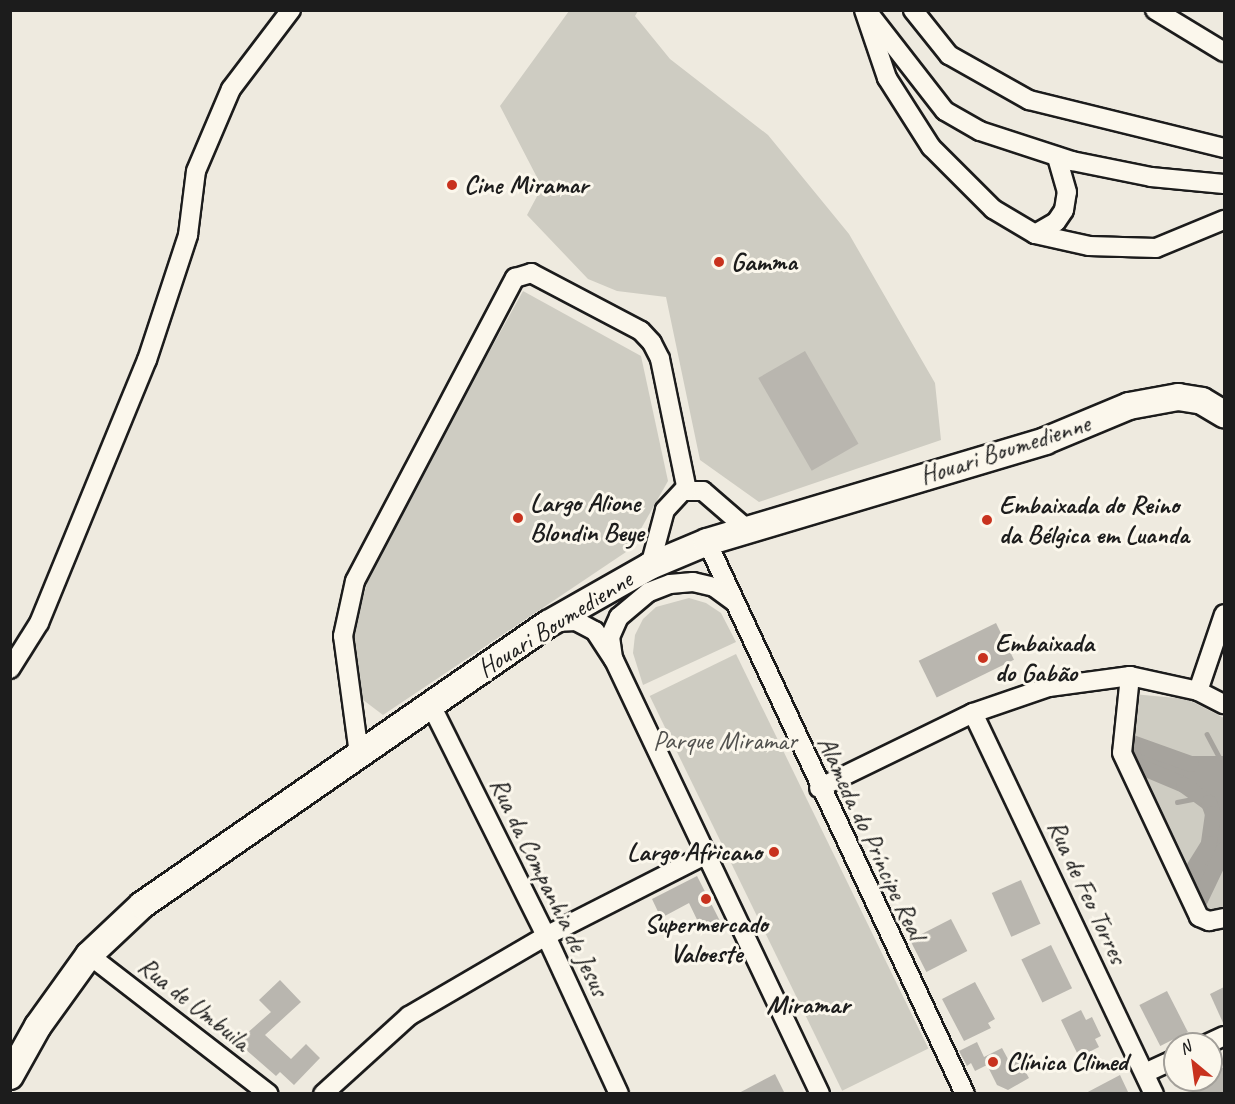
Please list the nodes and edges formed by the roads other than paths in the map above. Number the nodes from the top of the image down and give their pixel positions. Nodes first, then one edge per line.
1 (291, 10) edge
2 (866, 10) edge
3 (914, 10) edge
4 (1155, 10) edge
5 (1224, 52) edge
6 (1224, 148) edge
7 (1057, 156) junction
8 (1224, 184) edge
9 (1224, 220) edge
10 (1035, 234) junction
11 (1224, 414) edge
12 (687, 490) junction
13 (748, 530) junction
14 (707, 542) junction
15 (650, 566) junction
16 (735, 602) junction
17 (1224, 614) edge
18 (548, 624) junction
19 (614, 660) junction
20 (10, 669) edge
21 (1130, 676) junction
22 (1198, 691) junction
23 (1224, 704) edge
24 (431, 705) junction
25 (973, 713) junction
26 (359, 754) junction
27 (819, 788) junction
28 (707, 854) junction
29 (1224, 918) edge
30 (546, 936) junction
31 (89, 955) junction
32 (1163, 1064) edge
33 (1144, 1073) junction
34 (10, 1076) edge
35 (269, 1094) edge
36 (323, 1094) edge
37 (619, 1094) edge
38 (820, 1094) edge
39 (965, 1094) edge
40 (1154, 1094) edge

1 - 20 street
2 - 7 street
2 - 10 street
3 - 6 street
4 - 5 street
7 - 8 street
7 - 10 street
9 - 10 street
11 - 13 street, Houari Boumedienne
12 - 13 street
12 - 15 street
12 - 26 street
13 - 14 street, Houari Boumedienne
14 - 15 street, Houari Boumedienne
14 - 16 street, Alameda do Príncipe Real
15 - 18 street, Houari Boumedienne
16 - 19 street
16 - 27 street, Alameda do Príncipe Real
17 - 22 street
18 - 19 street
18 - 24 street, Houari Boumedienne
19 - 28 street
21 - 22 street
21 - 25 street
21 - 29 street
22 - 23 street
24 - 26 street, Houari Boumedienne
24 - 30 street, Rua da Companhia de Jesus
25 - 27 street
25 - 33 street, Rua de Feo Torres
26 - 31 street, Houari Boumedienne
27 - 39 street, Alameda do Príncipe Real
28 - 30 street
28 - 38 street
30 - 36 street
30 - 37 street, Rua da Companhia de Jesus
31 - 34 street, Houari Boumedienne
31 - 35 street, Rua de Umbuila
32 - 33 street
33 - 40 street, Rua de Feo Torres

